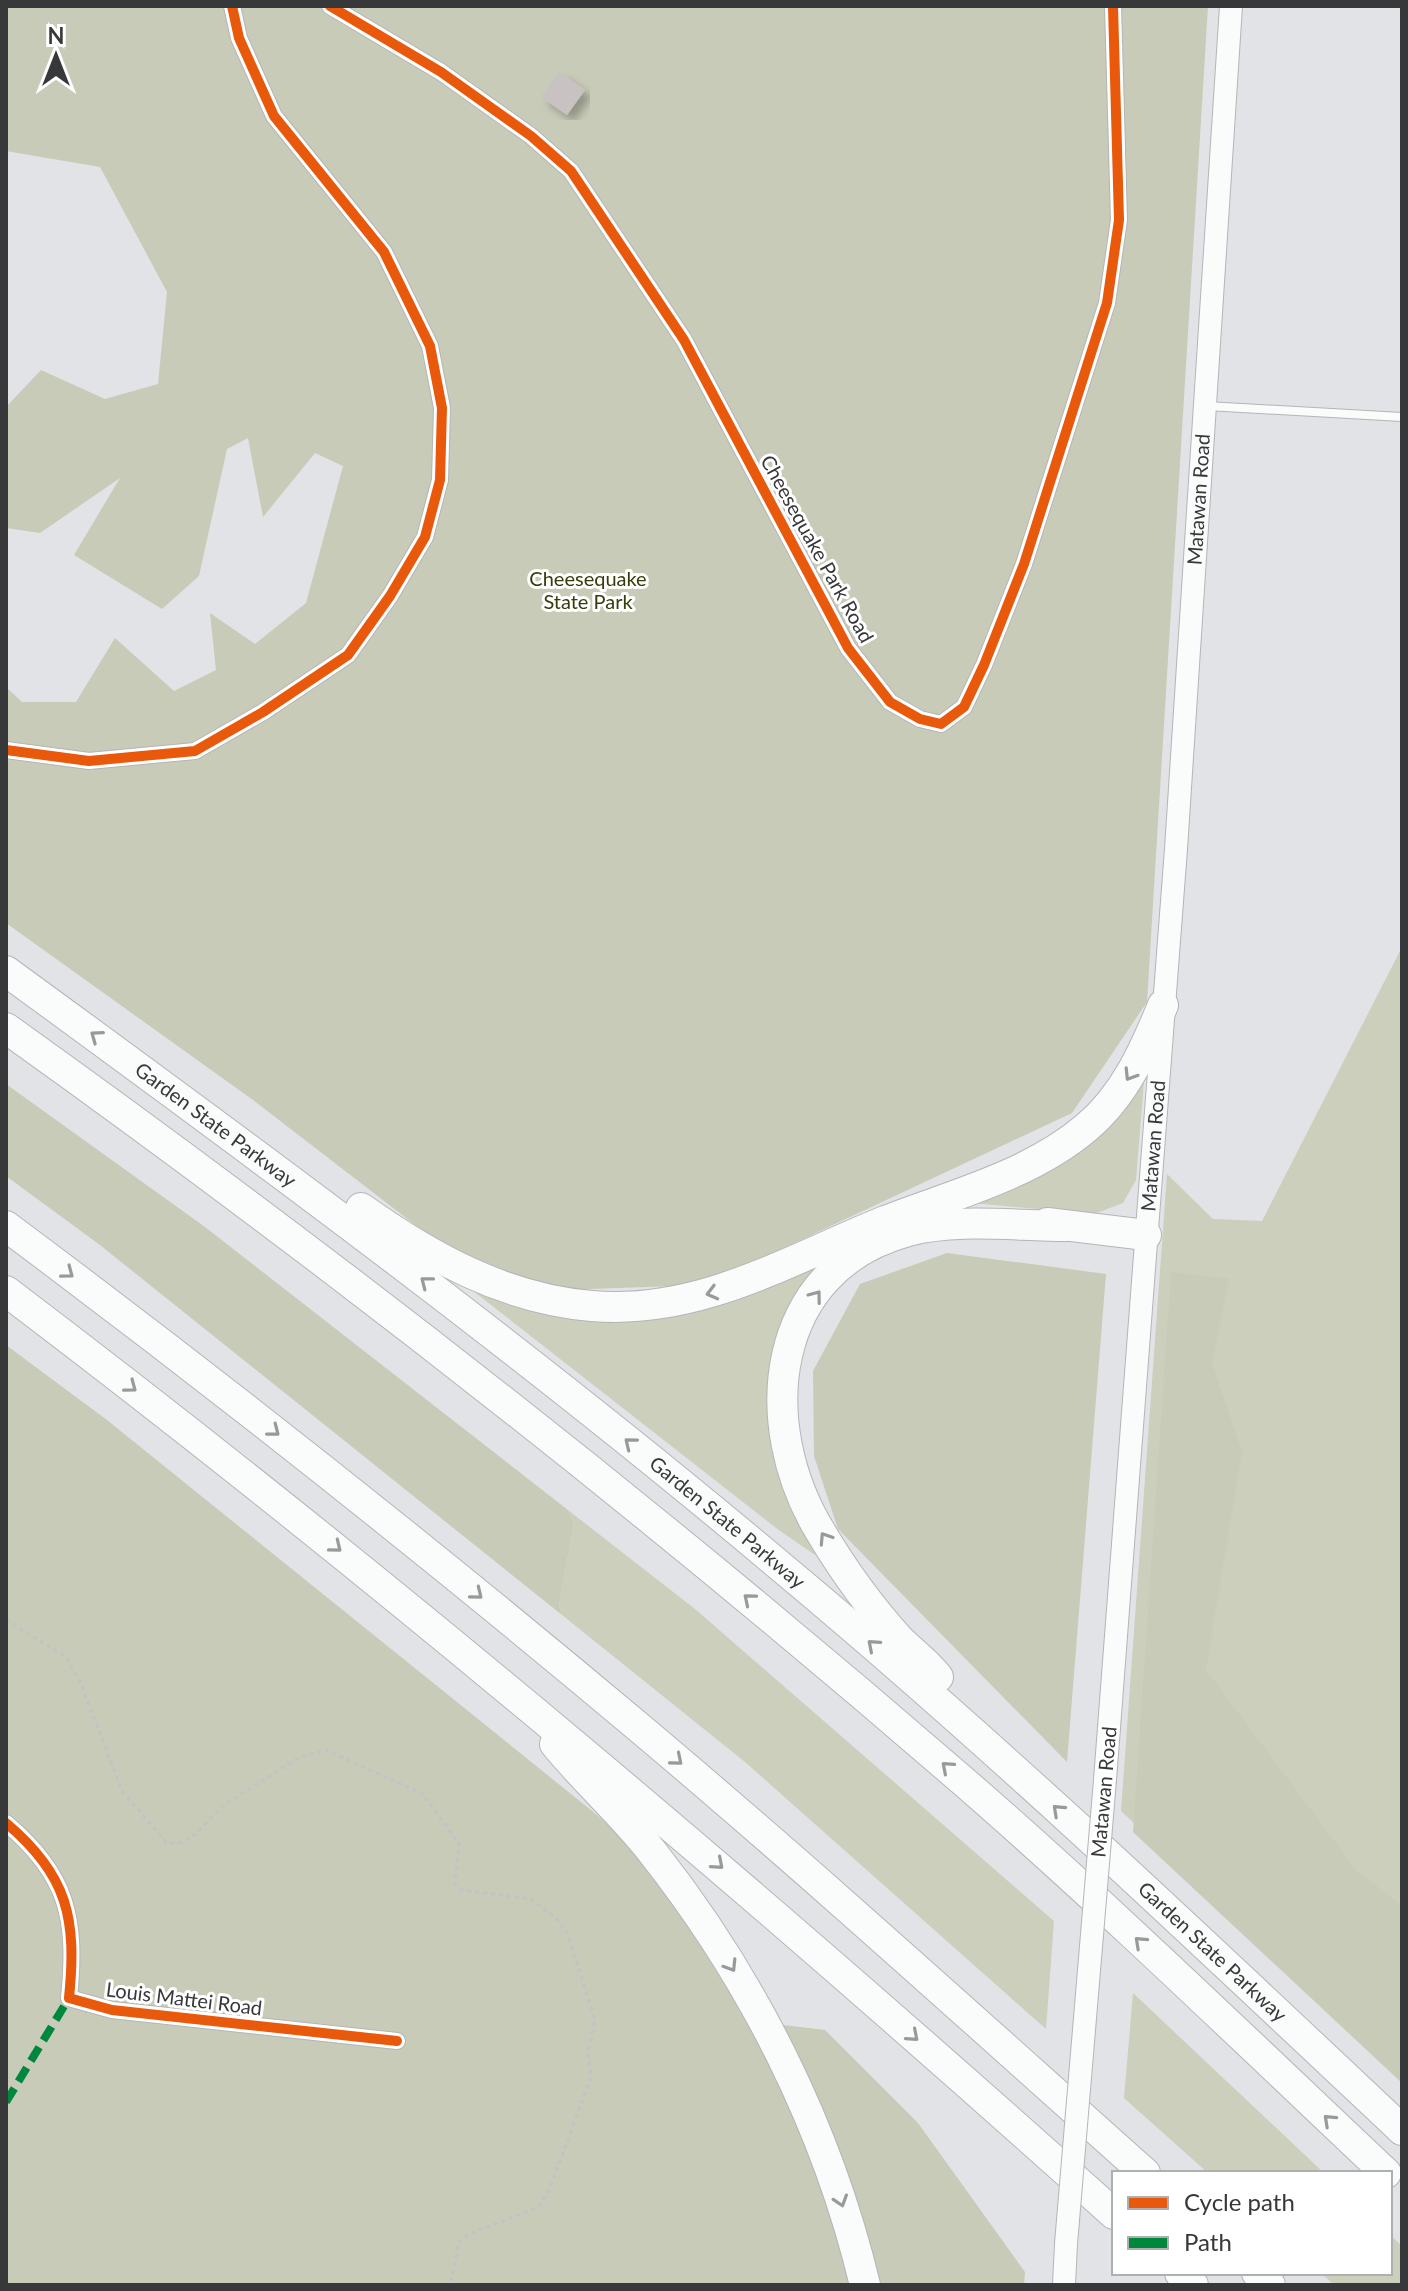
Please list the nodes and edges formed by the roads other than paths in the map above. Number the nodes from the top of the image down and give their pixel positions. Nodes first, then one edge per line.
1 (232, 6) edge
2 (330, 6) edge
3 (1113, 6) edge
4 (1231, 6) edge
5 (1205, 406) junction
6 (1402, 417) edge
7 (6, 750) edge
8 (6, 971) edge
9 (1163, 1005) junction
10 (6, 1028) edge
11 (227, 1131) junction
12 (914, 1212) junction
13 (6, 1226) edge
14 (1066, 1226) junction
15 (1146, 1235) junction
16 (6, 1291) edge
17 (508, 1687) junction
18 (995, 1752) junction
19 (6, 1823) edge
20 (397, 2041) dead end
21 (1402, 2130) edge
22 (1143, 2171) edge
23 (1384, 2171) edge
24 (1112, 2212) edge
25 (865, 2285) edge
26 (1064, 2285) edge

1 - 7 street
2 - 3 street, Cheesequake Park Road
4 - 5 main road, Matawan Road
5 - 6 lane
5 - 9 main road, Matawan Road
11 -> 8 highway, Garden State Parkway
9 -> 12 highway
9 - 15 main road, Matawan Road
23 -> 10 highway, Garden State Parkway
12 -> 11 highway
18 -> 11 highway, Garden State Parkway
12 - 14 highway
13 -> 22 highway
14 - 15 highway
18 -> 14 highway
15 - 26 main road, Matawan Road, bridge
16 -> 17 highway
17 -> 24 highway
17 -> 25 highway
21 -> 18 highway, Garden State Parkway
19 - 20 street, Louis Mattei Road

